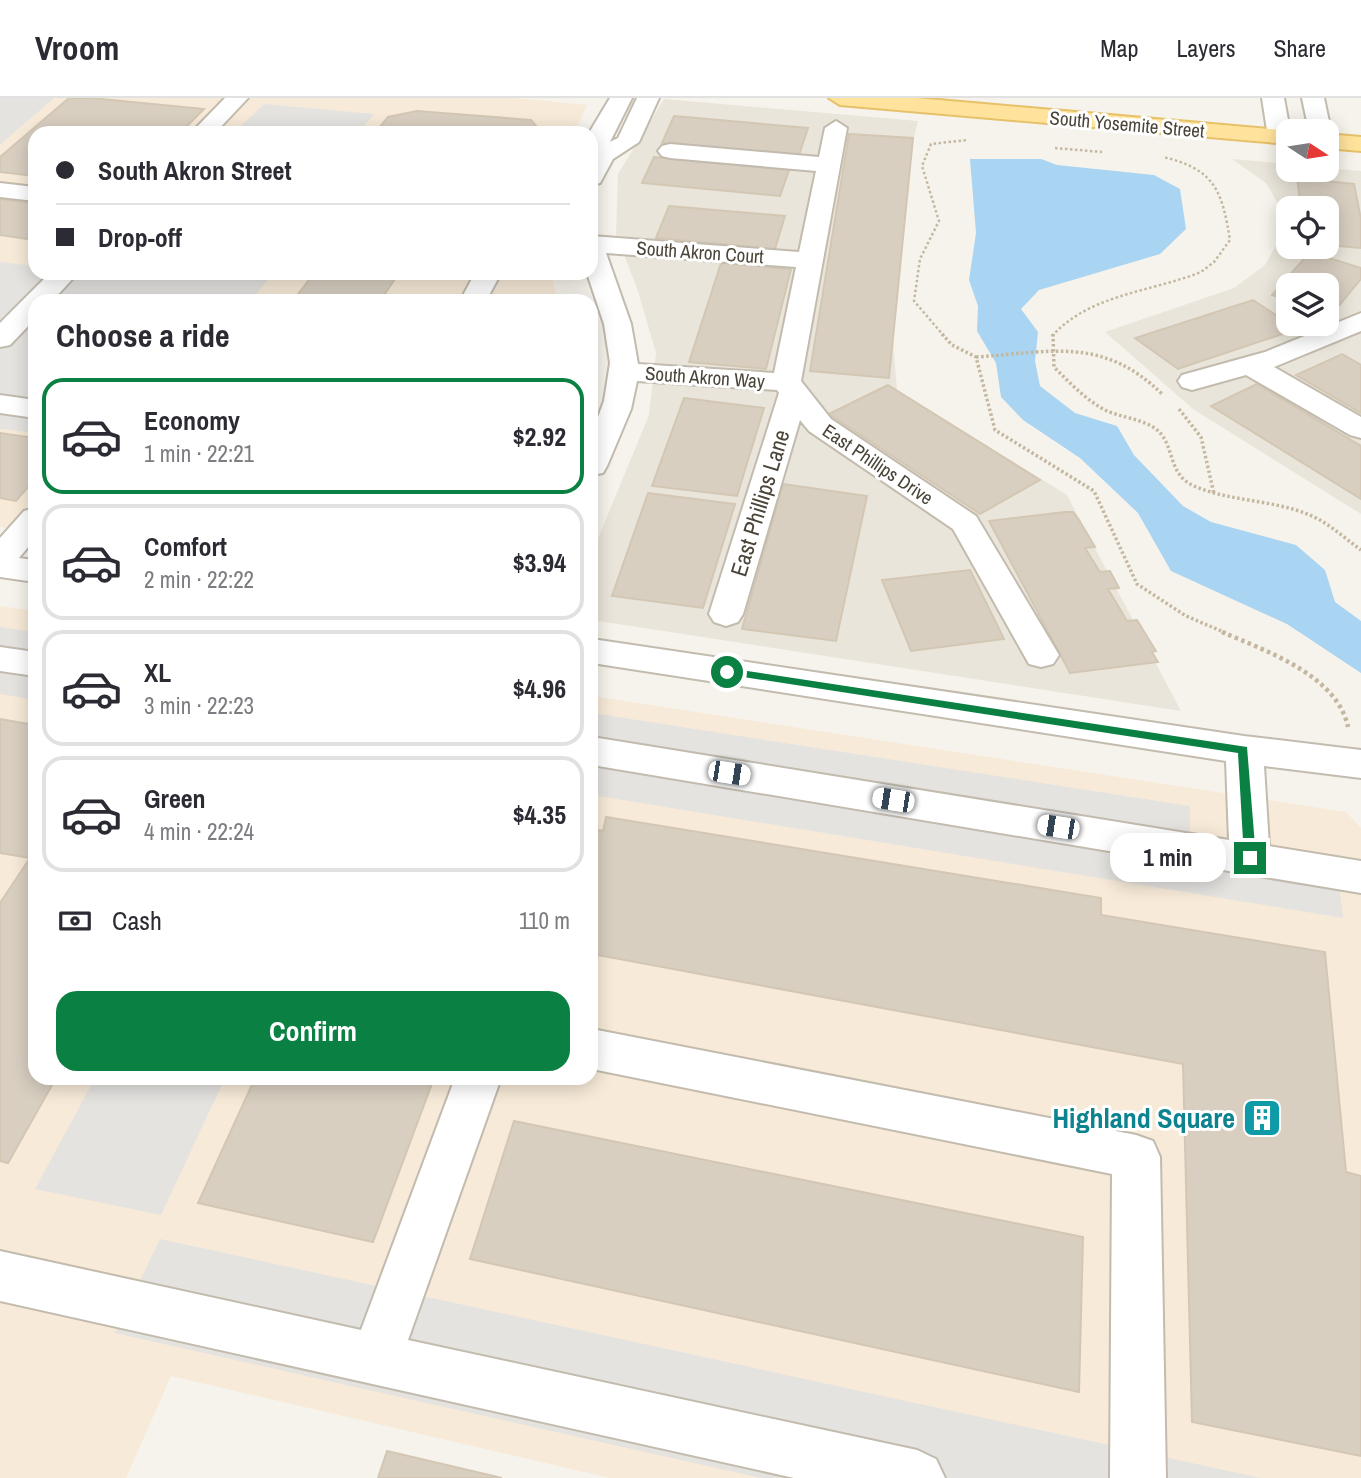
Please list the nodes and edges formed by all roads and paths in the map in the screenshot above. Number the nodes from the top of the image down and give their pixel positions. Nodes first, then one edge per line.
1 (237, 98) edge
2 (621, 98) edge
3 (648, 98) edge
4 (840, 98) edge
5 (1273, 98) edge
6 (1313, 98) edge
7 (1279, 119) edge
8 (1317, 119) edge
9 (209, 126) edge
10 (836, 128) dead end
11 (1276, 136) edge
12 (598, 137) edge
13 (972, 140) dead end
14 (598, 142) edge
15 (1339, 142) edge
16 (1361, 144) edge
17 (1046, 146) dead end
18 (670, 151) dead end
19 (1109, 152) dead end
20 (603, 155) junction
21 (1156, 156) dead end
22 (598, 165) edge
23 (828, 166) junction
24 (0, 190) edge
25 (28, 193) edge
26 (598, 250) edge
27 (809, 260) junction
28 (598, 268) edge
29 (58, 280) edge
30 (44, 294) edge
31 (28, 310) edge
32 (1361, 321) edge
33 (0, 339) edge
34 (1052, 353) junction
35 (976, 357) junction
36 (1250, 365) junction
37 (624, 372) junction
38 (1192, 381) dead end
39 (790, 387) junction
40 (1167, 398) dead end
41 (0, 404) edge
42 (1176, 406) dead end
43 (28, 408) edge
44 (1361, 429) edge
45 (598, 452) edge
46 (1214, 494) junction
47 (28, 526) edge
48 (1361, 550) edge
49 (0, 559) edge
50 (0, 566) edge
51 (28, 569) edge
52 (726, 614) dead end
53 (598, 652) edge
54 (1041, 655) dead end
55 (0, 659) edge
56 (28, 663) edge
57 (1348, 728) dead end
58 (1244, 750) junction
59 (598, 752) edge
60 (1361, 764) edge
61 (1250, 858) junction
62 (1361, 877) edge
63 (598, 1050) edge
64 (475, 1085) edge
65 (0, 1276) edge
66 (376, 1358) junction
67 (917, 1478) edge
68 (1138, 1478) edge

1 - 9 street
2 - 12 street
3 - 20 street
4 - 11 main road, South Yosemite Street
5 - 7 street
6 - 8 street
10 - 23 street
13 - 35 path
14 - 20 street
15 - 16 main road
17 - 19 path
18 - 23 street
20 - 22 street
21 - 34 path
23 - 27 street
24 - 25 street
26 - 27 street, South Akron Court
27 - 39 street
28 - 37 street
29 - 30 street
31 - 33 street
32 - 36 street
34 - 35 path
34 - 40 path
34 - 46 path
35 - 57 path
36 - 38 street
36 - 44 street
37 - 39 street, South Akron Way
37 - 45 street
39 - 52 street, East Phillips Lane
39 - 54 street, East Phillips Drive
41 - 43 street
42 - 46 path
46 - 48 path
47 - 49 street
50 - 51 street
53 - 58 street
55 - 56 street
58 - 60 street
58 - 61 street
59 - 61 street
61 - 62 street
63 - 68 street
64 - 66 street
65 - 66 street
66 - 67 street

